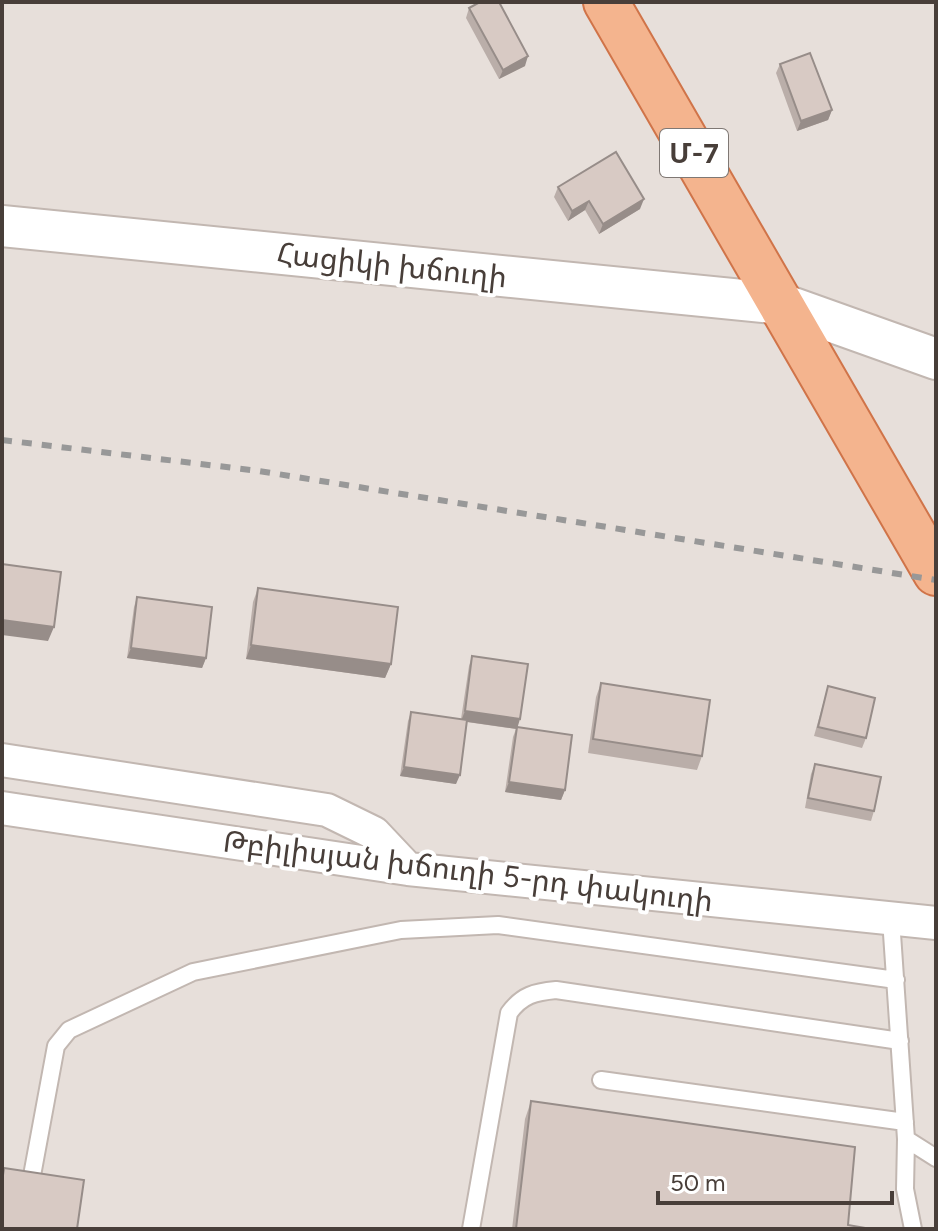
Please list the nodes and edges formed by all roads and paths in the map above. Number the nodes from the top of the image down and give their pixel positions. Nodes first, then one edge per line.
1 (606, 2) edge
2 (2, 226) edge
3 (782, 304) junction
4 (936, 359) edge
5 (936, 573) edge
6 (2, 760) edge
7 (2, 808) edge
8 (408, 869) junction
9 (891, 919) junction
10 (936, 923) edge
11 (896, 980) junction
12 (900, 1041) junction
13 (601, 1080) dead end
14 (906, 1130) junction
15 (936, 1158) edge
16 (31, 1181) edge
17 (471, 1229) edge
18 (913, 1229) edge

1 - 3 highway, Մ-7
2 - 3 street, Հացիկի խճուղի
3 - 4 street, Հացիկի խճուղի
3 - 5 highway, Մ-7
6 - 8 street
7 - 8 street, Թբիլիսյան խճուղի 5-րդ փակուղի
8 - 9 street, Թբիլիսյան խճուղի 5-րդ փակուղի
9 - 10 street, Թբիլիսյան խճուղի 5-րդ փակուղի
9 - 11 lane
11 - 12 lane
11 - 16 lane
12 - 14 lane
12 - 17 lane
13 - 14 lane
14 - 15 lane
14 - 18 lane

